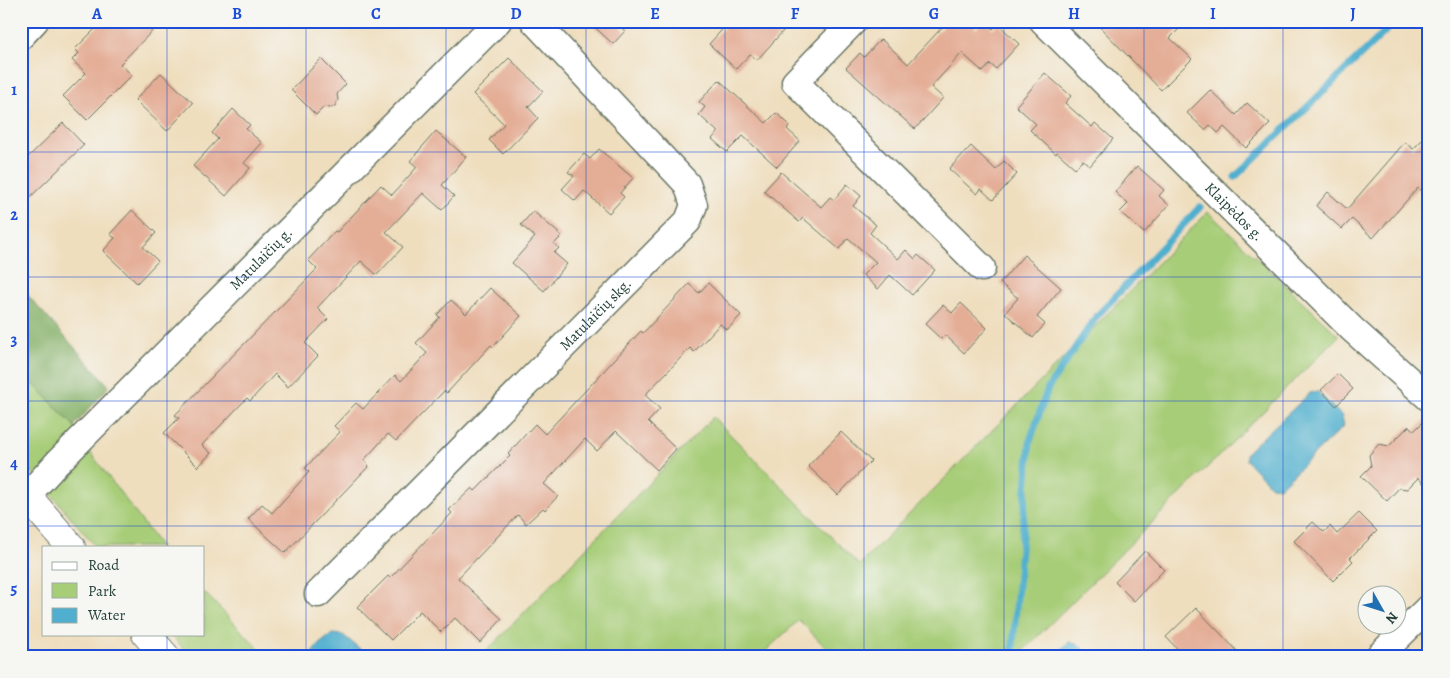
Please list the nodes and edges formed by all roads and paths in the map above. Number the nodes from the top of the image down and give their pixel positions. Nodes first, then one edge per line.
1 (35, 21) edge
2 (498, 21) edge
3 (534, 21) edge
4 (854, 21) edge
5 (1043, 21) edge
6 (21, 36) edge
7 (982, 268) dead end
8 (1429, 398) edge
9 (23, 496) edge
10 (70, 546) edge
11 (318, 594) dead end
12 (1429, 607) edge
13 (148, 636) edge
14 (166, 657) edge
15 (1378, 657) edge

1 - 6 street
2 - 9 street, Matulaičių g.
3 - 11 street, Matulaičių skg.
4 - 7 street
5 - 8 street, Klaipėdos g.
9 - 10 main road
12 - 15 street
13 - 14 main road

